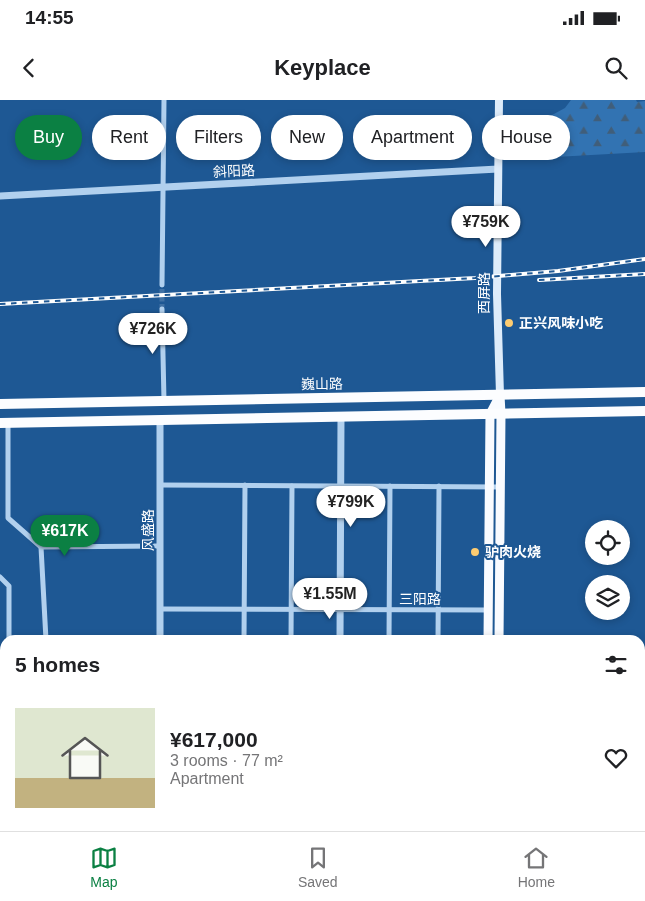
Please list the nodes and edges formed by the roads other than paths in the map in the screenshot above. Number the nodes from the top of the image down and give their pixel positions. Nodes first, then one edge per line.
1 (164, 100) edge
2 (499, 100) edge
3 (498, 169) junction
4 (164, 187) junction
5 (0, 196) edge
6 (162, 285) tunnel mouth
7 (162, 309) tunnel mouth
8 (645, 392) edge
9 (500, 395) junction
10 (164, 401) junction
11 (0, 404) edge
12 (645, 411) edge
13 (490, 414) junction
14 (501, 414) junction
15 (341, 417) junction
16 (160, 420) junction
17 (4, 423) edge
18 (160, 485) junction
19 (245, 485) junction
20 (292, 486) junction
21 (341, 486) junction
22 (390, 486) junction
23 (439, 486) junction
24 (489, 486) junction
25 (500, 487) junction
26 (160, 546) junction
27 (41, 548) junction
28 (0, 577) edge
29 (160, 609) junction
30 (244, 609) junction
31 (292, 610) junction
32 (340, 610) junction
33 (390, 610) junction
34 (438, 610) junction
35 (488, 610) junction
36 (499, 610) junction
37 (9, 635) edge
38 (46, 635) edge
39 (160, 635) edge
40 (244, 635) edge
41 (291, 635) edge
42 (340, 635) edge
43 (389, 635) edge
44 (438, 635) edge
45 (488, 635) edge
46 (499, 635) edge

1 - 4 street
2 - 3 main road, 西屏路
3 - 4 street, 斜阳路
3 - 9 main road, 西屏路
4 - 5 street, 斜阳路
4 - 6 street
7 - 10 street
8 - 9 highway, 巍山路
9 - 10 highway, 巍山路
9 - 13 main road, 西屏路
9 - 14 main road, 西屏路
10 - 11 highway, 巍山路
10 - 16 highway
12 - 14 highway
13 - 14 highway
13 - 15 highway
13 - 24 main road, 西屏路
14 - 25 main road, 西屏路
15 - 16 highway
15 - 21 street
16 - 17 highway
16 - 18 street, 风盛路
17 - 27 street
18 - 19 street
18 - 26 street, 风盛路
19 - 20 street
19 - 30 street
20 - 21 street
20 - 31 street
21 - 22 street
21 - 32 street
22 - 23 street
22 - 33 street
23 - 24 street
23 - 34 street
24 - 25 street
24 - 35 main road, 西屏路
25 - 36 main road, 西屏路
26 - 27 street
26 - 29 street, 风盛路
27 - 38 street
28 - 37 street
29 - 30 street, 三阳路
29 - 39 street, 风盛路
30 - 31 street, 三阳路
30 - 40 street
31 - 32 street, 三阳路
31 - 41 street
32 - 33 street, 三阳路
32 - 42 street
33 - 34 street, 三阳路
33 - 43 street
34 - 35 street, 三阳路
34 - 44 street
35 - 36 street, 三阳路
35 - 45 main road, 西屏路
36 - 46 main road, 西屏路

